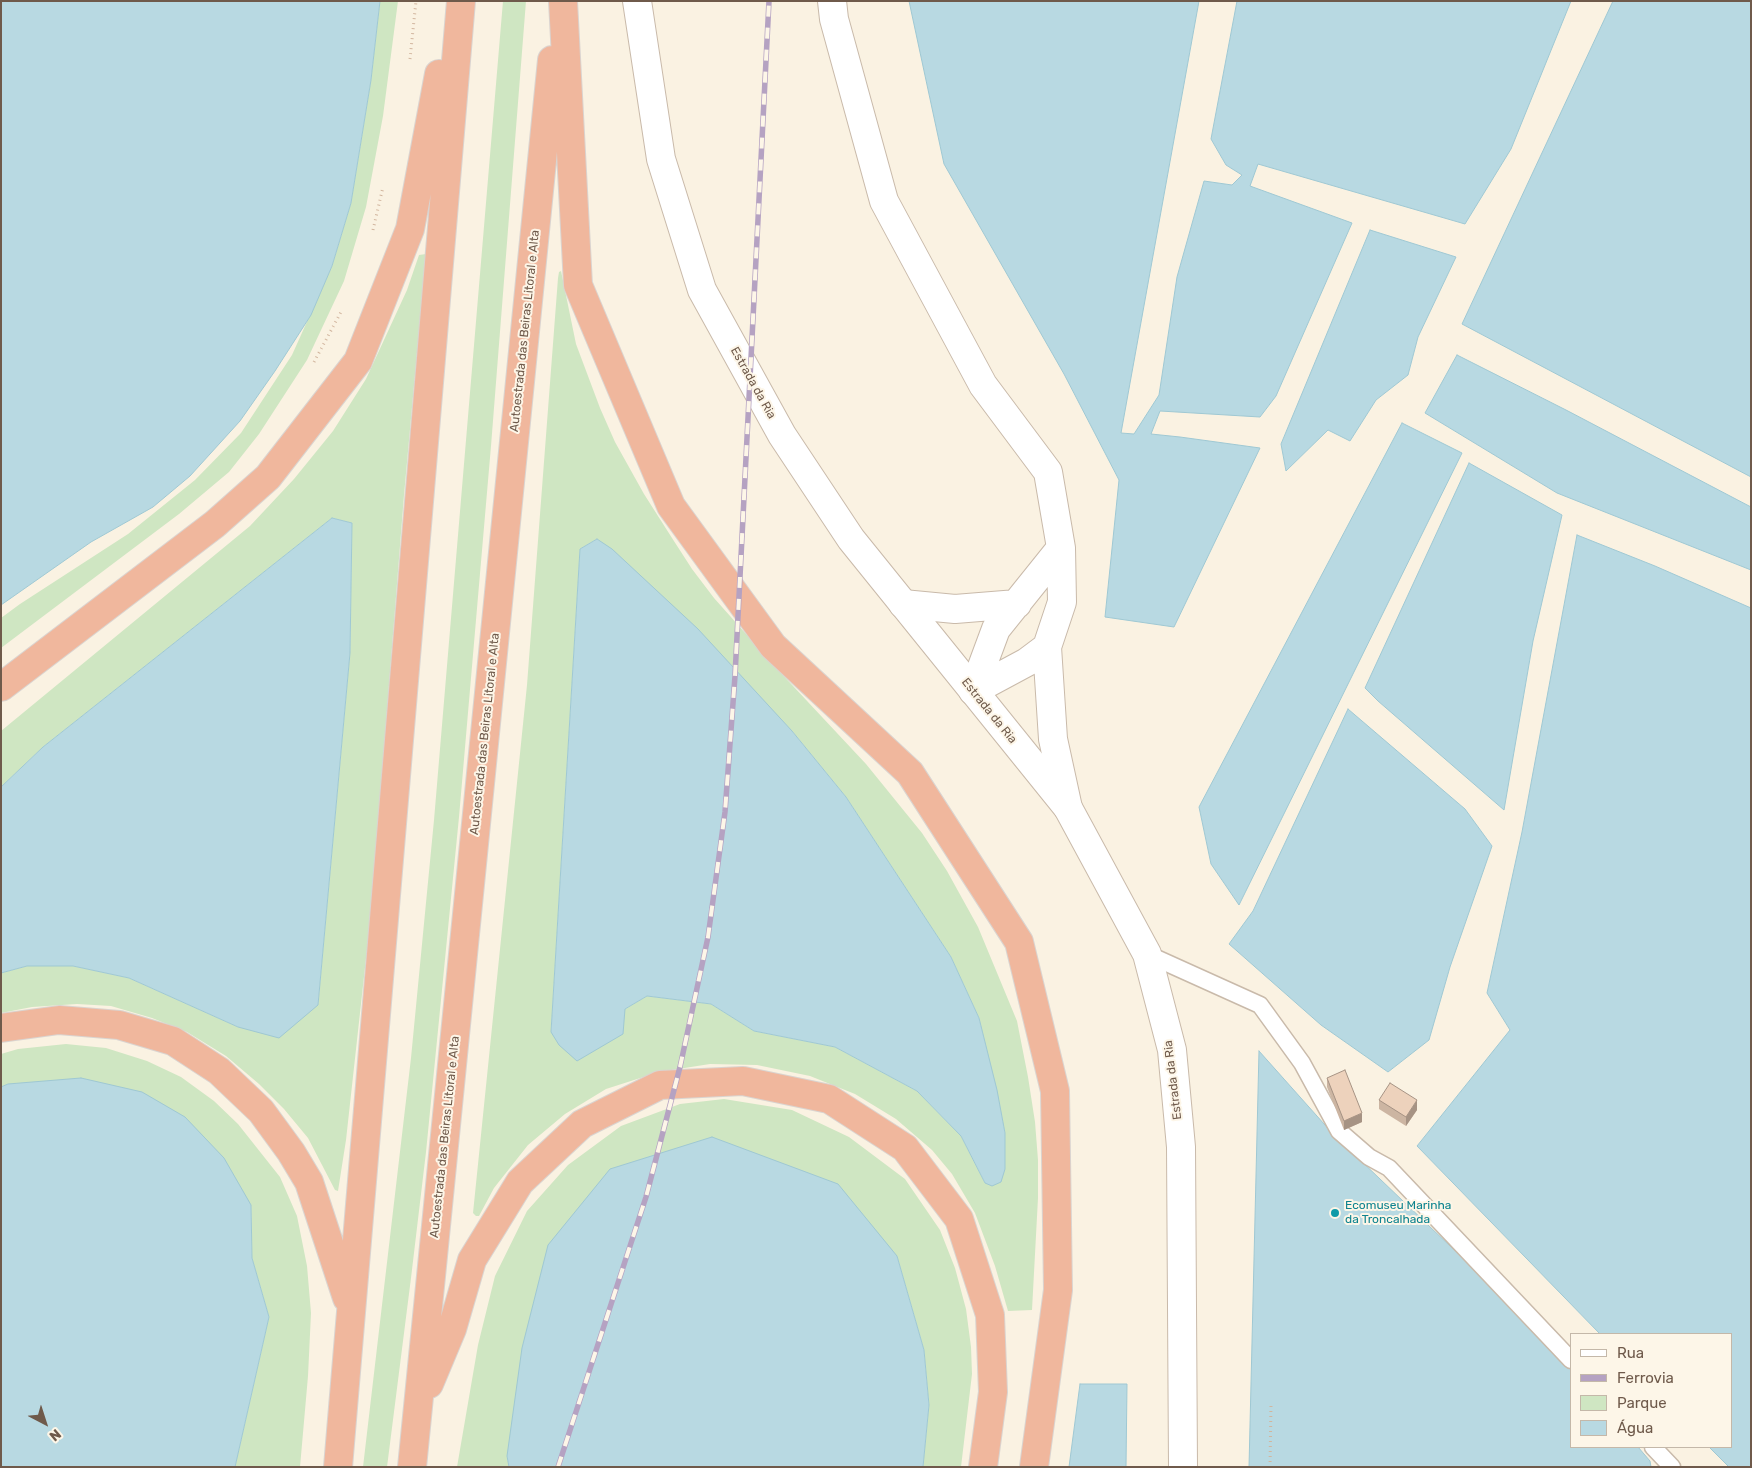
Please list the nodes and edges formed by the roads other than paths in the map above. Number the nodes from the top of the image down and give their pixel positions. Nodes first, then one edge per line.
1 (452, 1) edge
2 (461, 1) edge
3 (558, 1) edge
4 (563, 1) edge
5 (637, 1) edge
6 (832, 1) edge
7 (1060, 548) junction
8 (903, 604) junction
9 (1016, 604) junction
10 (1047, 647) junction
11 (1, 687) edge
12 (973, 691) junction
13 (1068, 808) junction
14 (1147, 954) junction
15 (1, 1028) edge
16 (351, 1309) junction
17 (1570, 1359) edge
18 (418, 1408) junction
19 (1654, 1448) edge
20 (338, 1467) edge
21 (412, 1467) edge
22 (983, 1467) edge
23 (1034, 1467) edge
24 (1183, 1467) edge
25 (1672, 1467) edge

1 - 11 highway
2 - 16 highway
3 - 18 highway, Autoestrada das Beiras Litoral e Alta
4 - 23 highway
5 - 8 street, Estrada da Ria
6 - 7 street
7 - 9 street
7 - 10 street
8 - 9 street
8 - 12 street, Estrada da Ria
9 - 12 street
10 - 12 street
10 - 13 street
12 - 13 street, Estrada da Ria
13 - 14 street, Estrada da Ria
14 - 17 lane
14 - 24 street, Estrada da Ria
15 - 16 highway
16 - 20 highway
18 - 21 highway, Autoestrada das Beiras Litoral e Alta
18 - 22 highway
19 - 25 lane

